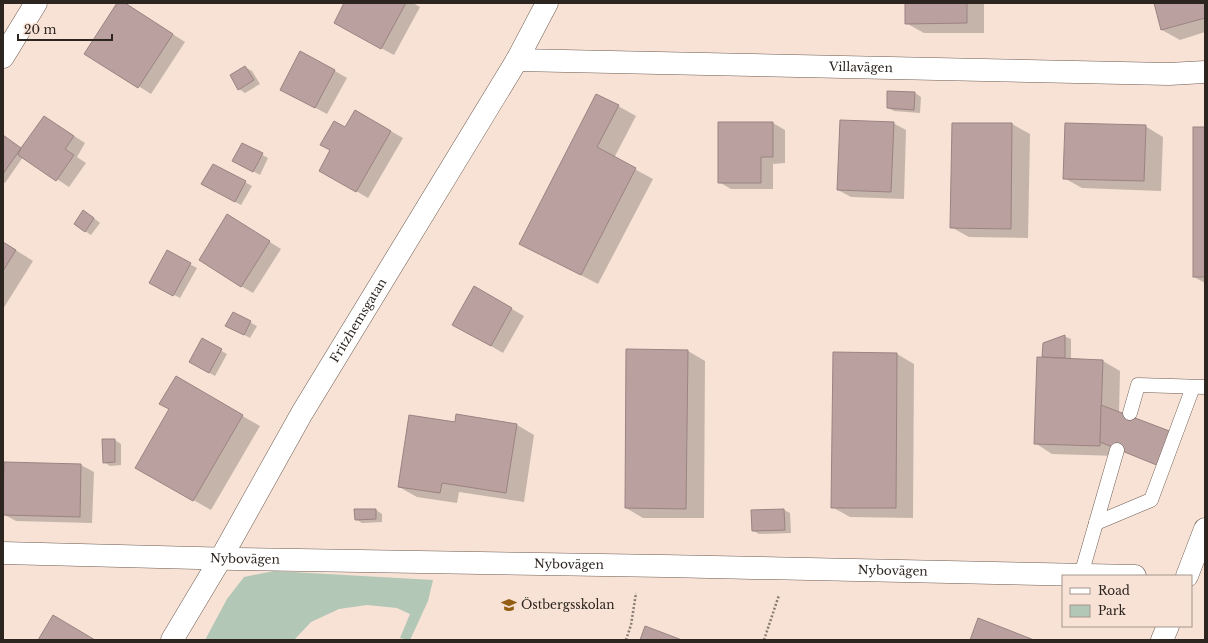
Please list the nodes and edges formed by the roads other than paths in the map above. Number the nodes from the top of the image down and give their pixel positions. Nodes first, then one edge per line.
1 (36, 3) edge
2 (548, 3) edge
3 (3, 58) edge
4 (517, 60) junction
5 (1205, 72) edge
6 (1199, 387) edge
7 (1130, 413) dead end
8 (1117, 450) dead end
9 (1096, 523) junction
10 (1205, 529) edge
11 (3, 553) edge
12 (221, 558) junction
13 (1080, 575) edge
14 (1187, 575) edge
15 (1062, 576) edge
16 (1168, 627) edge
17 (172, 640) edge
18 (1162, 640) edge

1 - 3 street
2 - 4 street, Fritzhemsgatan
4 - 5 street, Villavägen
4 - 12 street, Fritzhemsgatan
6 - 7 lane
6 - 9 lane
8 - 9 lane
9 - 13 lane
10 - 14 street
11 - 12 street, Nybovägen
12 - 15 street, Nybovägen
12 - 17 street, Fritzhemsgatan
16 - 18 street

